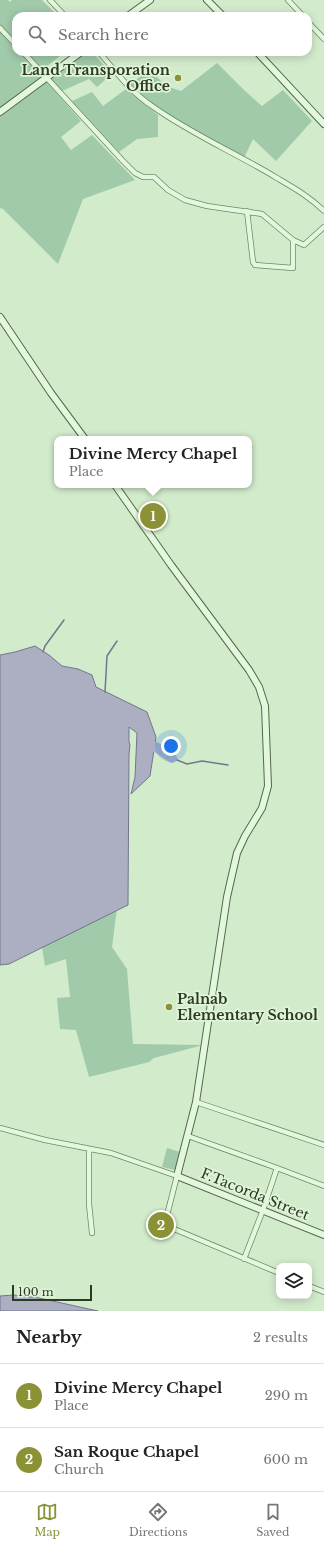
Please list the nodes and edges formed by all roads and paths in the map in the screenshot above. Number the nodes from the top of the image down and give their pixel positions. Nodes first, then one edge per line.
1 (50, 0) edge
2 (150, 0) edge
3 (207, 0) edge
4 (288, 0) edge
5 (61, 12) edge
6 (134, 12) edge
7 (218, 12) edge
8 (299, 12) edge
9 (312, 26) edge
10 (0, 28) edge
11 (324, 39) edge
12 (12, 41) edge
13 (27, 56) edge
14 (75, 56) edge
15 (103, 56) edge
16 (261, 56) edge
17 (46, 77) junction
18 (0, 112) edge
19 (324, 124) edge
20 (247, 211) junction
21 (324, 211) edge
22 (324, 227) edge
23 (293, 240) junction
24 (0, 317) edge
25 (83, 436) edge
26 (118, 488) edge
27 (196, 1102) junction
28 (0, 1128) edge
29 (188, 1136) junction
30 (324, 1145) edge
31 (90, 1149) junction
32 (277, 1168) junction
33 (177, 1176) junction
34 (324, 1186) edge
35 (263, 1210) junction
36 (92, 1234) dead end
37 (324, 1235) edge
38 (244, 1259) junction
39 (276, 1272) edge
40 (312, 1287) edge
41 (324, 1292) edge

1 - 5 street
2 - 6 street
3 - 7 street
4 - 8 street
9 - 11 street
10 - 12 street
13 - 17 street
14 - 17 street
15 - 21 street
16 - 19 street
17 - 18 street
17 - 20 street
20 - 23 street
20 - 23 street
22 - 23 street
24 - 25 street
26 - 27 street
27 - 29 street
27 - 30 street
28 - 31 street
29 - 32 street
29 - 33 street
31 - 33 street
31 - 36 street
32 - 34 street
32 - 35 street
33 - 35 street, F.Tacorda Street
33 - 38 street
35 - 37 street, F.Tacorda Street
35 - 38 street
38 - 39 street
40 - 41 street

